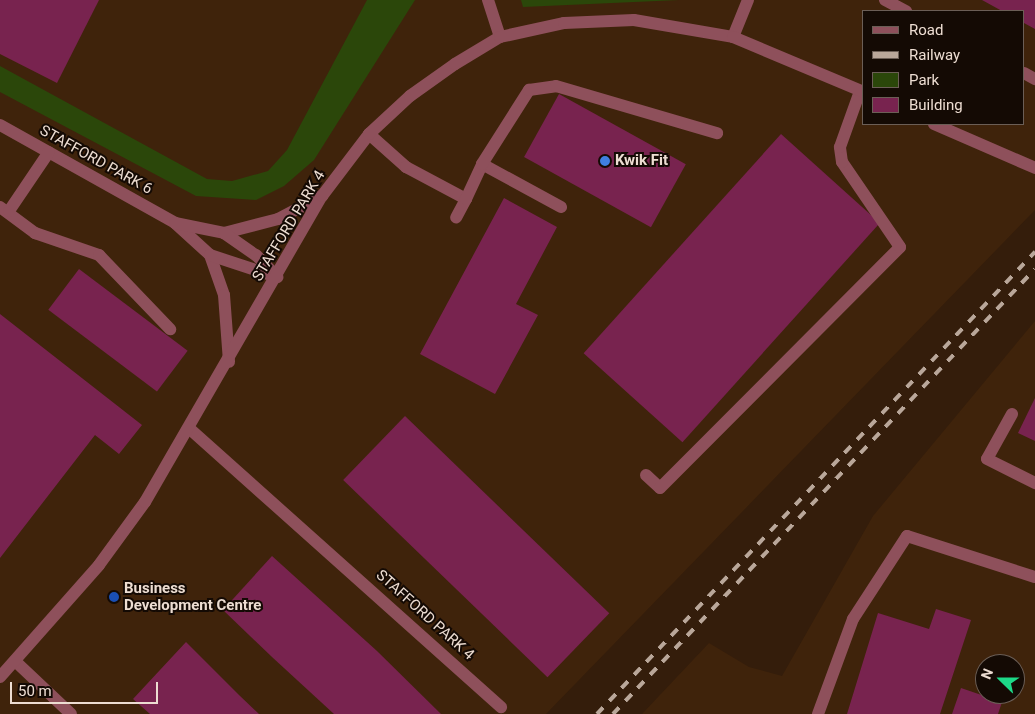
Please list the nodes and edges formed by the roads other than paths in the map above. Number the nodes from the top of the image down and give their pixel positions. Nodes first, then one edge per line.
1 (488, 0) edge
2 (748, 0) edge
3 (885, 0) edge
4 (904, 10) edge
5 (500, 37) junction
6 (733, 37) junction
7 (862, 92) edge
8 (0, 125) edge
9 (936, 125) edge
10 (717, 133) dead end
11 (369, 134) junction
12 (49, 152) junction
13 (482, 164) junction
14 (1035, 168) edge
15 (322, 196) junction
16 (466, 198) junction
17 (561, 207) dead end
18 (4, 209) edge
19 (456, 218) dead end
20 (175, 223) junction
21 (224, 233) junction
22 (210, 255) junction
23 (277, 277) junction
24 (170, 330) dead end
25 (229, 362) junction
26 (1012, 414) dead end
27 (190, 430) junction
28 (646, 475) dead end
29 (1035, 483) edge
30 (1035, 577) edge
31 (15, 661) junction
32 (0, 677) edge
33 (501, 707) dead end
34 (71, 714) edge
35 (818, 714) edge

1 - 5 street
2 - 6 street
3 - 4 street
5 - 6 street
5 - 11 street, STAFFORD PARK 4
6 - 7 street
7 - 28 street
8 - 12 street, STAFFORD PARK 6
9 - 14 street
10 - 13 street
11 - 15 street, STAFFORD PARK 4
11 - 16 street
12 - 18 street
12 - 20 street, STAFFORD PARK 6
13 - 16 street
13 - 17 street
15 - 21 street
15 - 23 street, STAFFORD PARK 4
16 - 19 street
18 - 24 street
20 - 21 street
20 - 22 street
21 - 23 street
22 - 23 street
22 - 25 street
23 - 25 street, STAFFORD PARK 4
25 - 27 street, STAFFORD PARK 4
26 - 29 street
27 - 31 street, STAFFORD PARK 4
27 - 33 street, STAFFORD PARK 4
30 - 35 street
31 - 32 street, STAFFORD PARK 4
31 - 34 street

